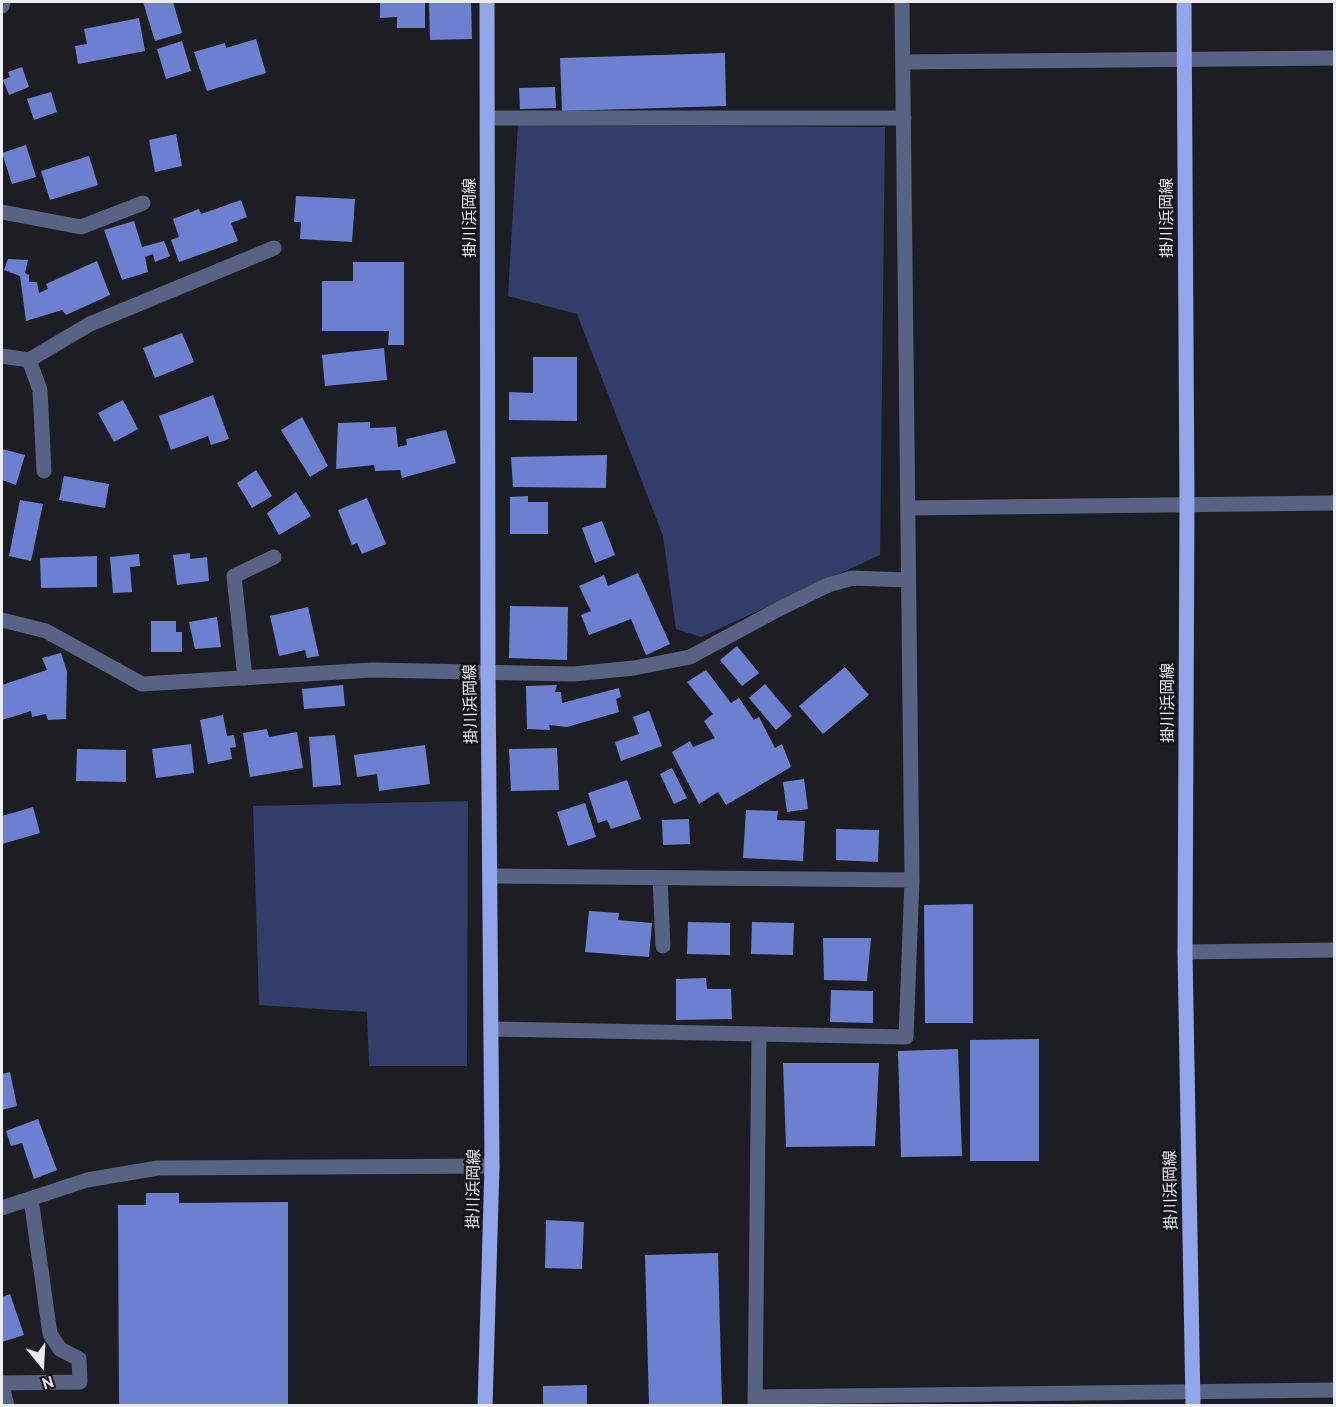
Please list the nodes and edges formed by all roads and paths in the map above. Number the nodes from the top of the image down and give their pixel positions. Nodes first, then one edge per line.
1 (487, 2) edge
2 (902, 2) edge
3 (1184, 2) edge
4 (1335, 58) edge
5 (1184, 59) junction
6 (903, 62) junction
7 (488, 118) junction
8 (904, 118) junction
9 (143, 203) dead end
10 (2, 212) edge
11 (274, 249) dead end
12 (2, 356) edge
13 (29, 360) junction
14 (44, 471) dead end
15 (1187, 503) junction
16 (1335, 503) edge
17 (909, 508) junction
18 (274, 557) dead end
19 (906, 580) junction
20 (2, 620) edge
21 (488, 672) junction
22 (245, 678) junction
23 (492, 876) junction
24 (660, 878) junction
25 (912, 880) junction
26 (663, 946) dead end
27 (1335, 950) edge
28 (1185, 952) junction
29 (492, 1029) junction
30 (759, 1034) junction
31 (492, 1166) junction
32 (31, 1199) junction
33 (2, 1208) edge
34 (2, 1385) edge
35 (1335, 1390) edge
36 (1193, 1398) edge
37 (755, 1401) edge
38 (7, 1406) edge
39 (485, 1406) edge

1 - 7 main road, 掛川浜岡線
2 - 6 street
3 - 5 main road, 掛川浜岡線
4 - 5 street
5 - 6 street
5 - 15 main road, 掛川浜岡線
6 - 8 street
7 - 8 street
7 - 21 main road, 掛川浜岡線
8 - 17 street
9 - 10 street
11 - 13 street
12 - 13 street
13 - 14 street
15 - 16 street
15 - 17 street
15 - 28 main road, 掛川浜岡線
17 - 19 street
18 - 22 street
19 - 21 street
19 - 25 street
20 - 22 street
21 - 22 street
21 - 23 main road, 掛川浜岡線
23 - 24 street
23 - 29 main road, 掛川浜岡線
24 - 25 street
24 - 26 street
25 - 30 street
27 - 28 street
28 - 36 main road, 掛川浜岡線
29 - 30 street
29 - 31 main road, 掛川浜岡線
30 - 37 street
31 - 32 street
31 - 39 main road, 掛川浜岡線
32 - 33 street
32 - 34 street
34 - 38 street
35 - 36 street
36 - 37 street

